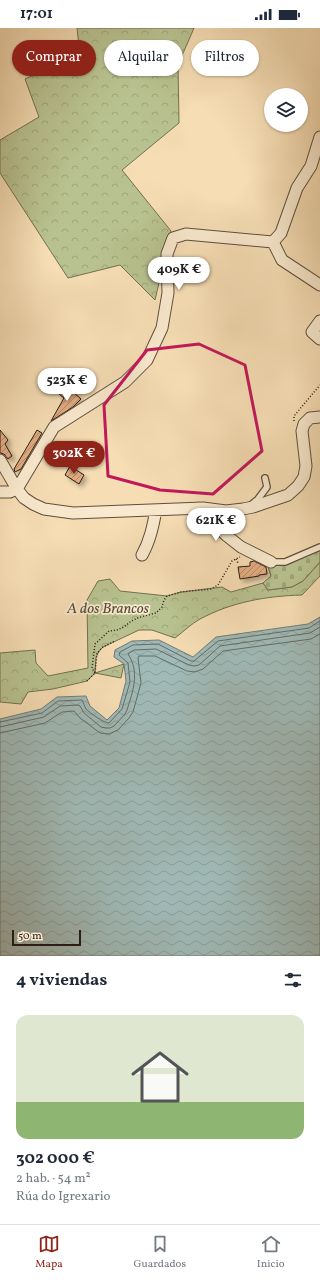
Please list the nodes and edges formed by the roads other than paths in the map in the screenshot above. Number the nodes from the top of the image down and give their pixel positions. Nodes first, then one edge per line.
1 (320, 137) edge
2 (273, 242) junction
3 (320, 286) edge
4 (320, 320) edge
5 (320, 339) edge
6 (320, 416) edge
7 (0, 460) edge
8 (266, 478) dead end
9 (17, 489) junction
10 (0, 492) edge
11 (198, 508) junction
12 (243, 509) junction
13 (156, 510) junction
14 (320, 547) edge
15 (142, 555) dead end
16 (271, 562) joint

1 - 2 street
2 - 3 street
2 - 9 street
4 - 5 street
6 - 12 street
7 - 9 street
8 - 12 lane
9 - 10 street
9 - 13 street
11 - 12 street
11 - 13 street
11 - 16 street
13 - 15 street
14 - 16 lane

